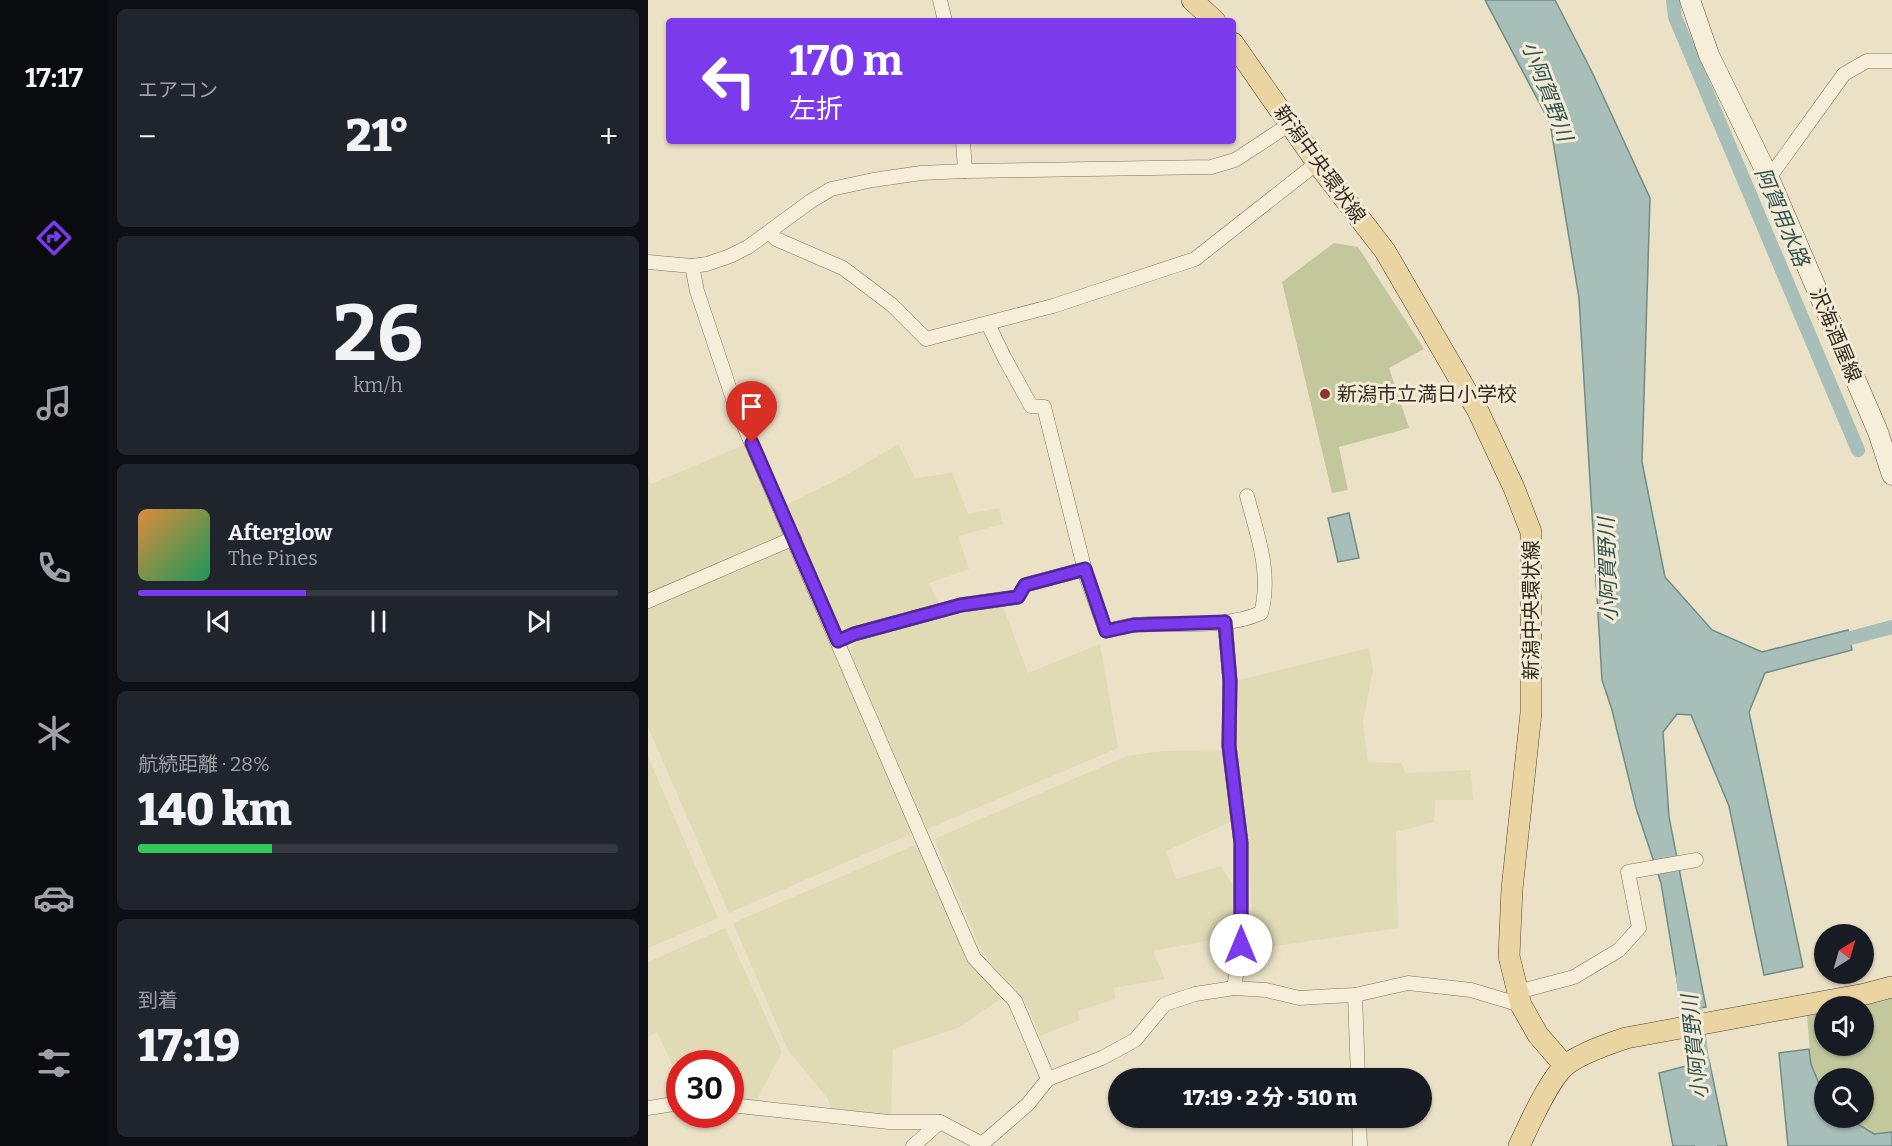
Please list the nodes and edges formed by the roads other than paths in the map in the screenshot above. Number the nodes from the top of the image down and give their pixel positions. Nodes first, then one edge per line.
1 (940, 0) edge
2 (1192, 0) edge
3 (1690, 0) edge
4 (944, 18) edge
5 (1212, 18) edge
6 (1236, 47) edge
7 (1892, 61) edge
8 (1290, 124) junction
9 (963, 144) edge
10 (1317, 163) junction
11 (965, 171) junction
12 (1769, 178) junction
13 (769, 232) junction
14 (648, 262) edge
15 (692, 266) junction
16 (988, 324) junction
17 (1892, 475) edge
18 (1247, 496) dead end
19 (794, 538) junction
20 (1085, 569) junction
21 (648, 601) edge
22 (1225, 622) junction
23 (838, 641) junction
24 (1696, 860) dead end
25 (1892, 987) edge
26 (1234, 988) junction
27 (1355, 994) junction
28 (1519, 998) junction
29 (1565, 1066) junction
30 (1358, 1068) edge
31 (1048, 1078) junction
32 (666, 1105) edge
33 (744, 1106) edge
34 (648, 1108) edge
35 (940, 1122) junction
36 (1359, 1128) edge
37 (982, 1145) edge
38 (913, 1146) edge
39 (1360, 1146) edge
40 (1519, 1146) edge

1 - 4 street
2 - 5 main road
3 - 12 main road, 沢海酒屋線
6 - 8 main road, 新潟中央環状線
7 - 12 street
8 - 10 main road, 新潟中央環状線
8 - 11 street
9 - 11 street
10 - 16 street
10 - 28 main road, 新潟中央環状線
11 - 13 street
12 - 17 main road, 沢海酒屋線
13 - 15 street
13 - 16 street
14 - 15 street
15 - 19 street
16 - 20 street
18 - 22 street
19 - 21 street
19 - 23 street
20 - 22 street
20 - 23 street
22 - 26 street
23 - 31 street
24 - 28 street
25 - 29 main road
26 - 27 street
26 - 31 street
27 - 28 street
27 - 30 street
28 - 29 main road, 新潟中央環状線
29 - 40 main road
31 - 37 street
32 - 34 street
33 - 35 street
35 - 37 street
35 - 38 street
36 - 39 street

